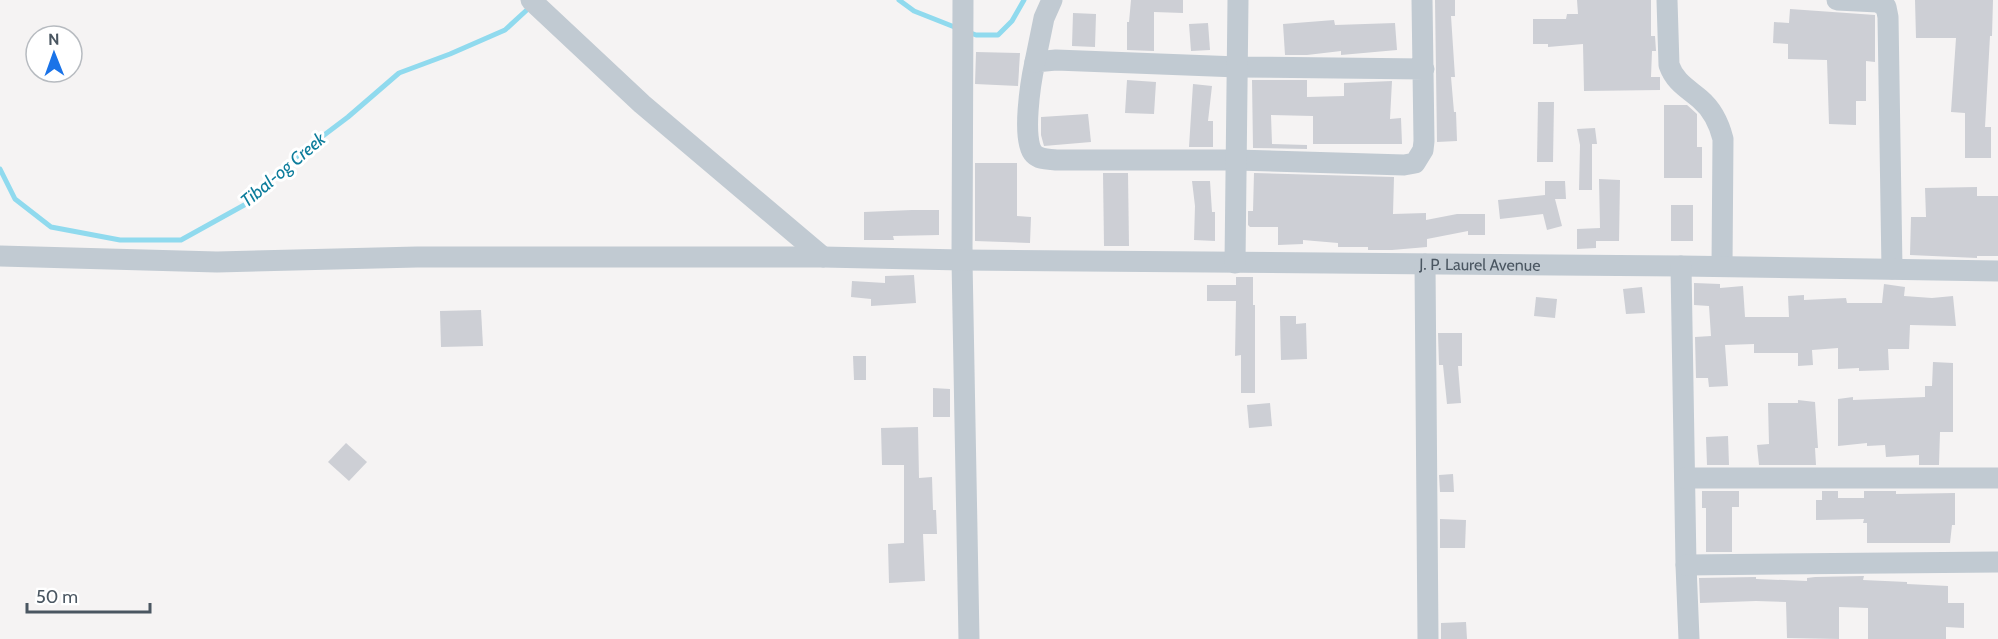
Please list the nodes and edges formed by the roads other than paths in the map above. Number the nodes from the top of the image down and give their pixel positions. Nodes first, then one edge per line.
1 (531, 0) edge
2 (963, 0) edge
3 (1052, 0) edge
4 (1238, 0) edge
5 (1422, 0) edge
6 (1667, 0) edge
7 (1837, 0) edge
8 (1035, 62) junction
9 (1239, 67) junction
10 (1424, 69) junction
11 (1236, 160) junction
12 (0, 256) edge
13 (823, 257) junction
14 (962, 260) junction
15 (1235, 263) junction
16 (1425, 264) junction
17 (1681, 266) junction
18 (1722, 266) junction
19 (1892, 269) junction
20 (1998, 271) edge
21 (1685, 478) junction
22 (1998, 478) edge
23 (1998, 562) edge
24 (1686, 565) junction
25 (969, 639) edge
26 (1428, 639) edge
27 (1689, 639) edge

1 - 13 street
2 - 14 street
3 - 8 street
4 - 9 street
5 - 10 street
6 - 18 street
7 - 19 street
8 - 9 street
8 - 11 street
9 - 10 street
9 - 11 street
10 - 11 street
11 - 15 street
12 - 13 street, J. P. Laurel Avenue
13 - 14 street, J. P. Laurel Avenue
14 - 15 street, J. P. Laurel Avenue
14 - 25 street
15 - 16 street, J. P. Laurel Avenue
16 - 17 street, J. P. Laurel Avenue
16 - 26 street
17 - 18 street, J. P. Laurel Avenue
17 - 21 street
18 - 19 street, J. P. Laurel Avenue
19 - 20 street, J. P. Laurel Avenue
21 - 22 street
21 - 24 street
23 - 24 street
24 - 27 street

